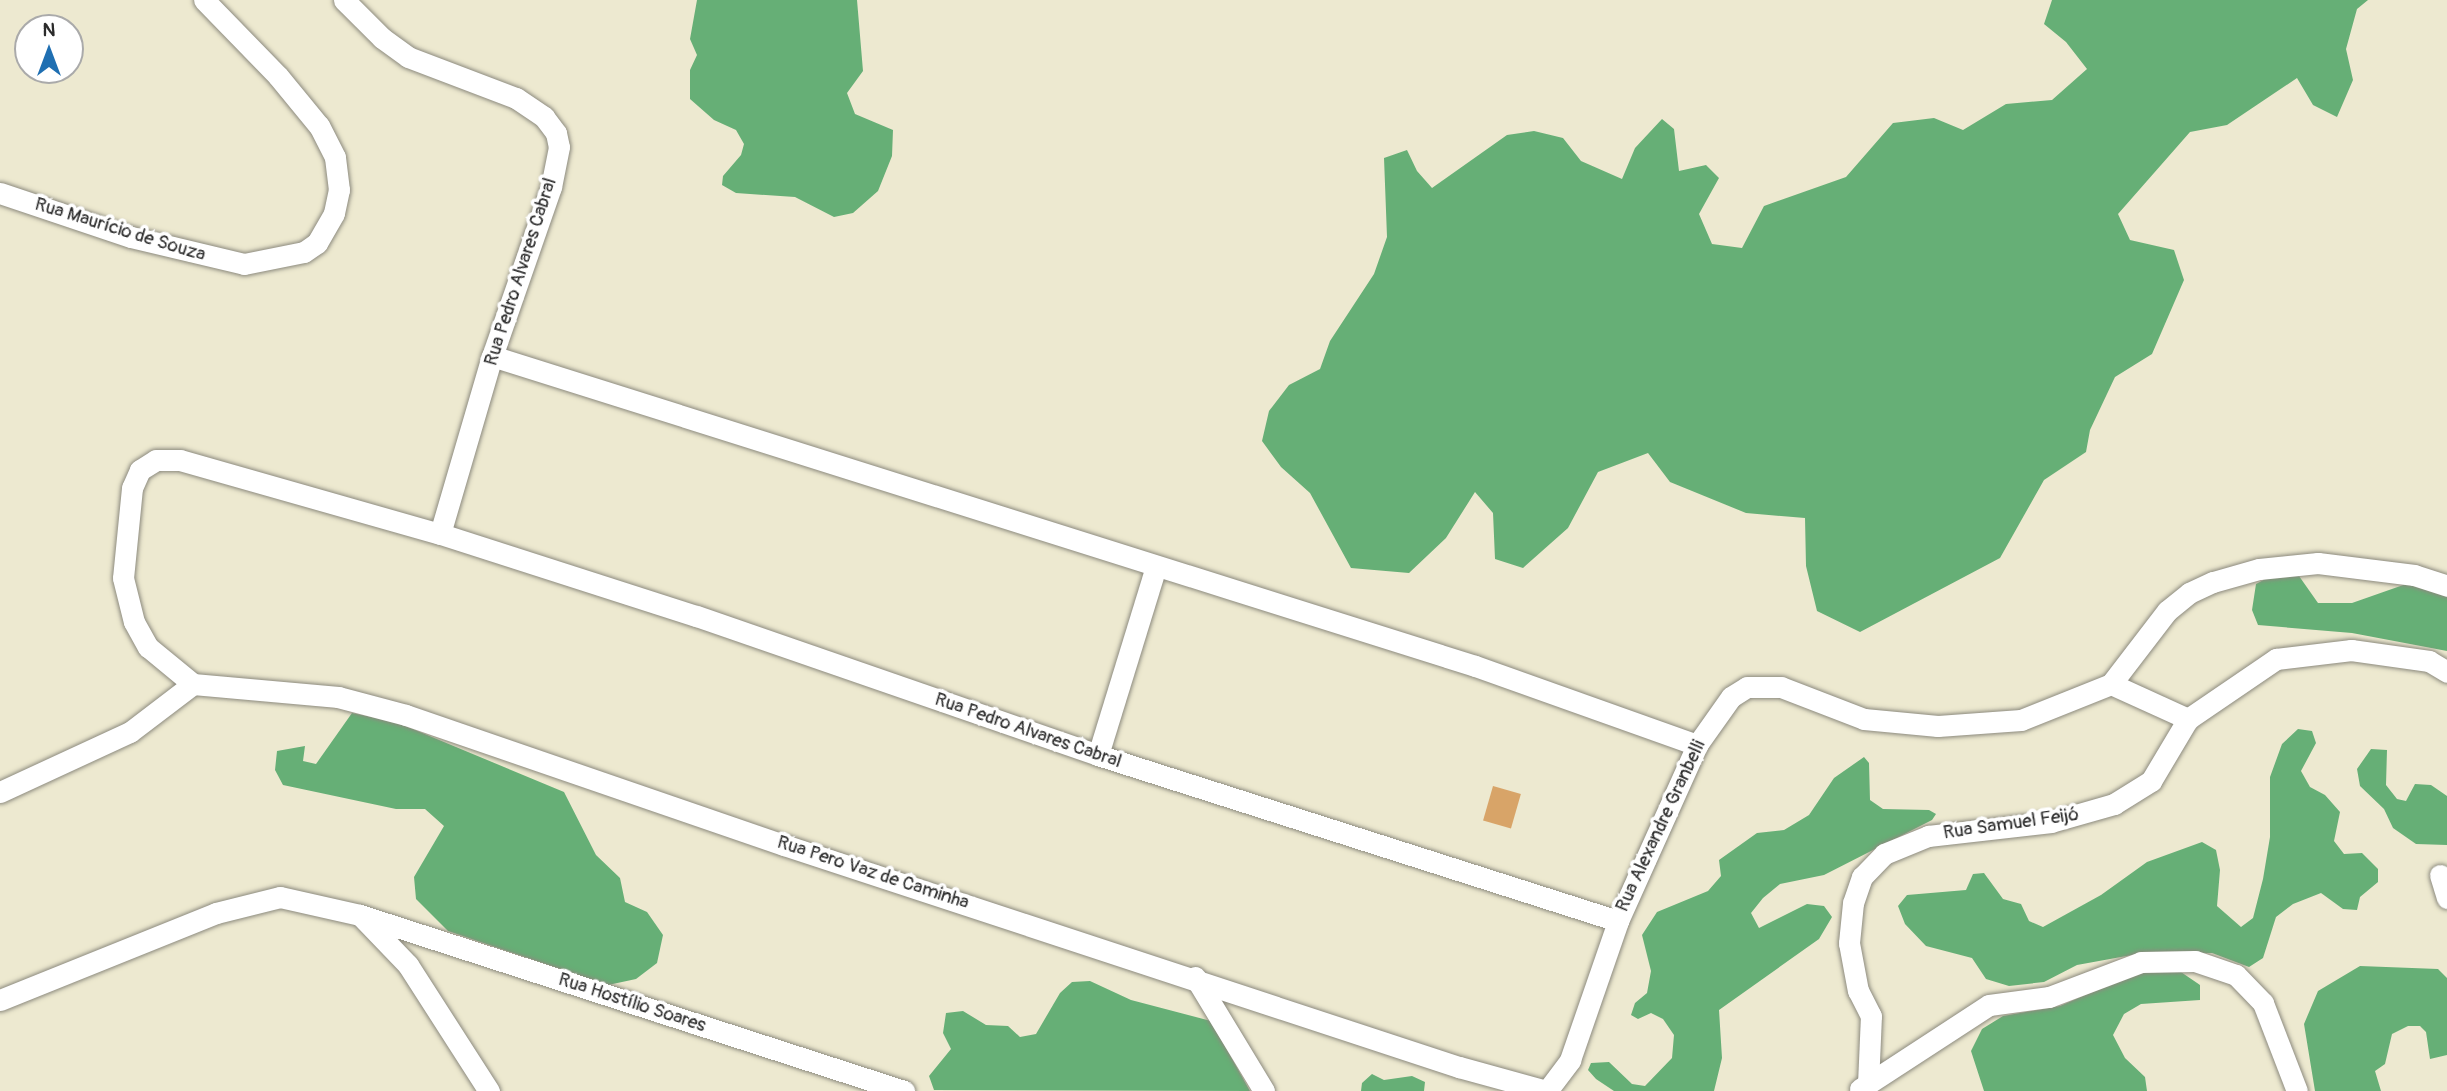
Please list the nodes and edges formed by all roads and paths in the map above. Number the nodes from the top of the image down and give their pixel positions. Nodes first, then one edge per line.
1 (204, 0) edge
2 (344, 0) edge
3 (0, 193) edge
4 (492, 356) junction
5 (440, 534) junction
6 (1156, 567) junction
7 (2447, 586) edge
8 (2447, 672) edge
9 (193, 684) junction
10 (2111, 684) junction
11 (2188, 719) junction
12 (1697, 745) junction
13 (1098, 755) junction
14 (0, 792) edge
15 (2440, 875) dead end
16 (2447, 898) edge
17 (359, 915) junction
18 (1618, 921) junction
19 (1195, 977) junction
20 (0, 1000) edge
21 (1570, 1060) joint
22 (1863, 1087) edge
23 (489, 1091) edge
24 (904, 1091) edge
25 (1264, 1091) edge
26 (2297, 1091) edge

1 - 3 street, Rua Maurício de Souza
2 - 4 street, Rua Pedro Alvares Cabral
4 - 5 street, Rua Pedro Alvares Cabral
4 - 6 street
5 - 9 street, Rua Pedro Alvares Cabral
5 - 13 street, Rua Pedro Alvares Cabral
6 - 12 street
6 - 13 street
7 - 10 street
8 - 11 street, Rua Samuel Feijó
9 - 14 street
9 - 19 street, Rua Pero Vaz de Caminha
10 - 11 street
10 - 12 street, Rua Alexandre Granbelli
11 - 22 street, Rua Samuel Feijó
12 - 18 street, Rua Alexandre Granbelli
13 - 18 street, Rua Pedro Alvares Cabral
15 - 16 street
17 - 20 street, Rua Hostílio Soares
17 - 23 street
17 - 24 street, Rua Hostílio Soares
18 - 21 street, Rua Alexandre Granbelli
19 - 21 street, Rua Pero Vaz de Caminha
19 - 25 street
22 - 26 street

